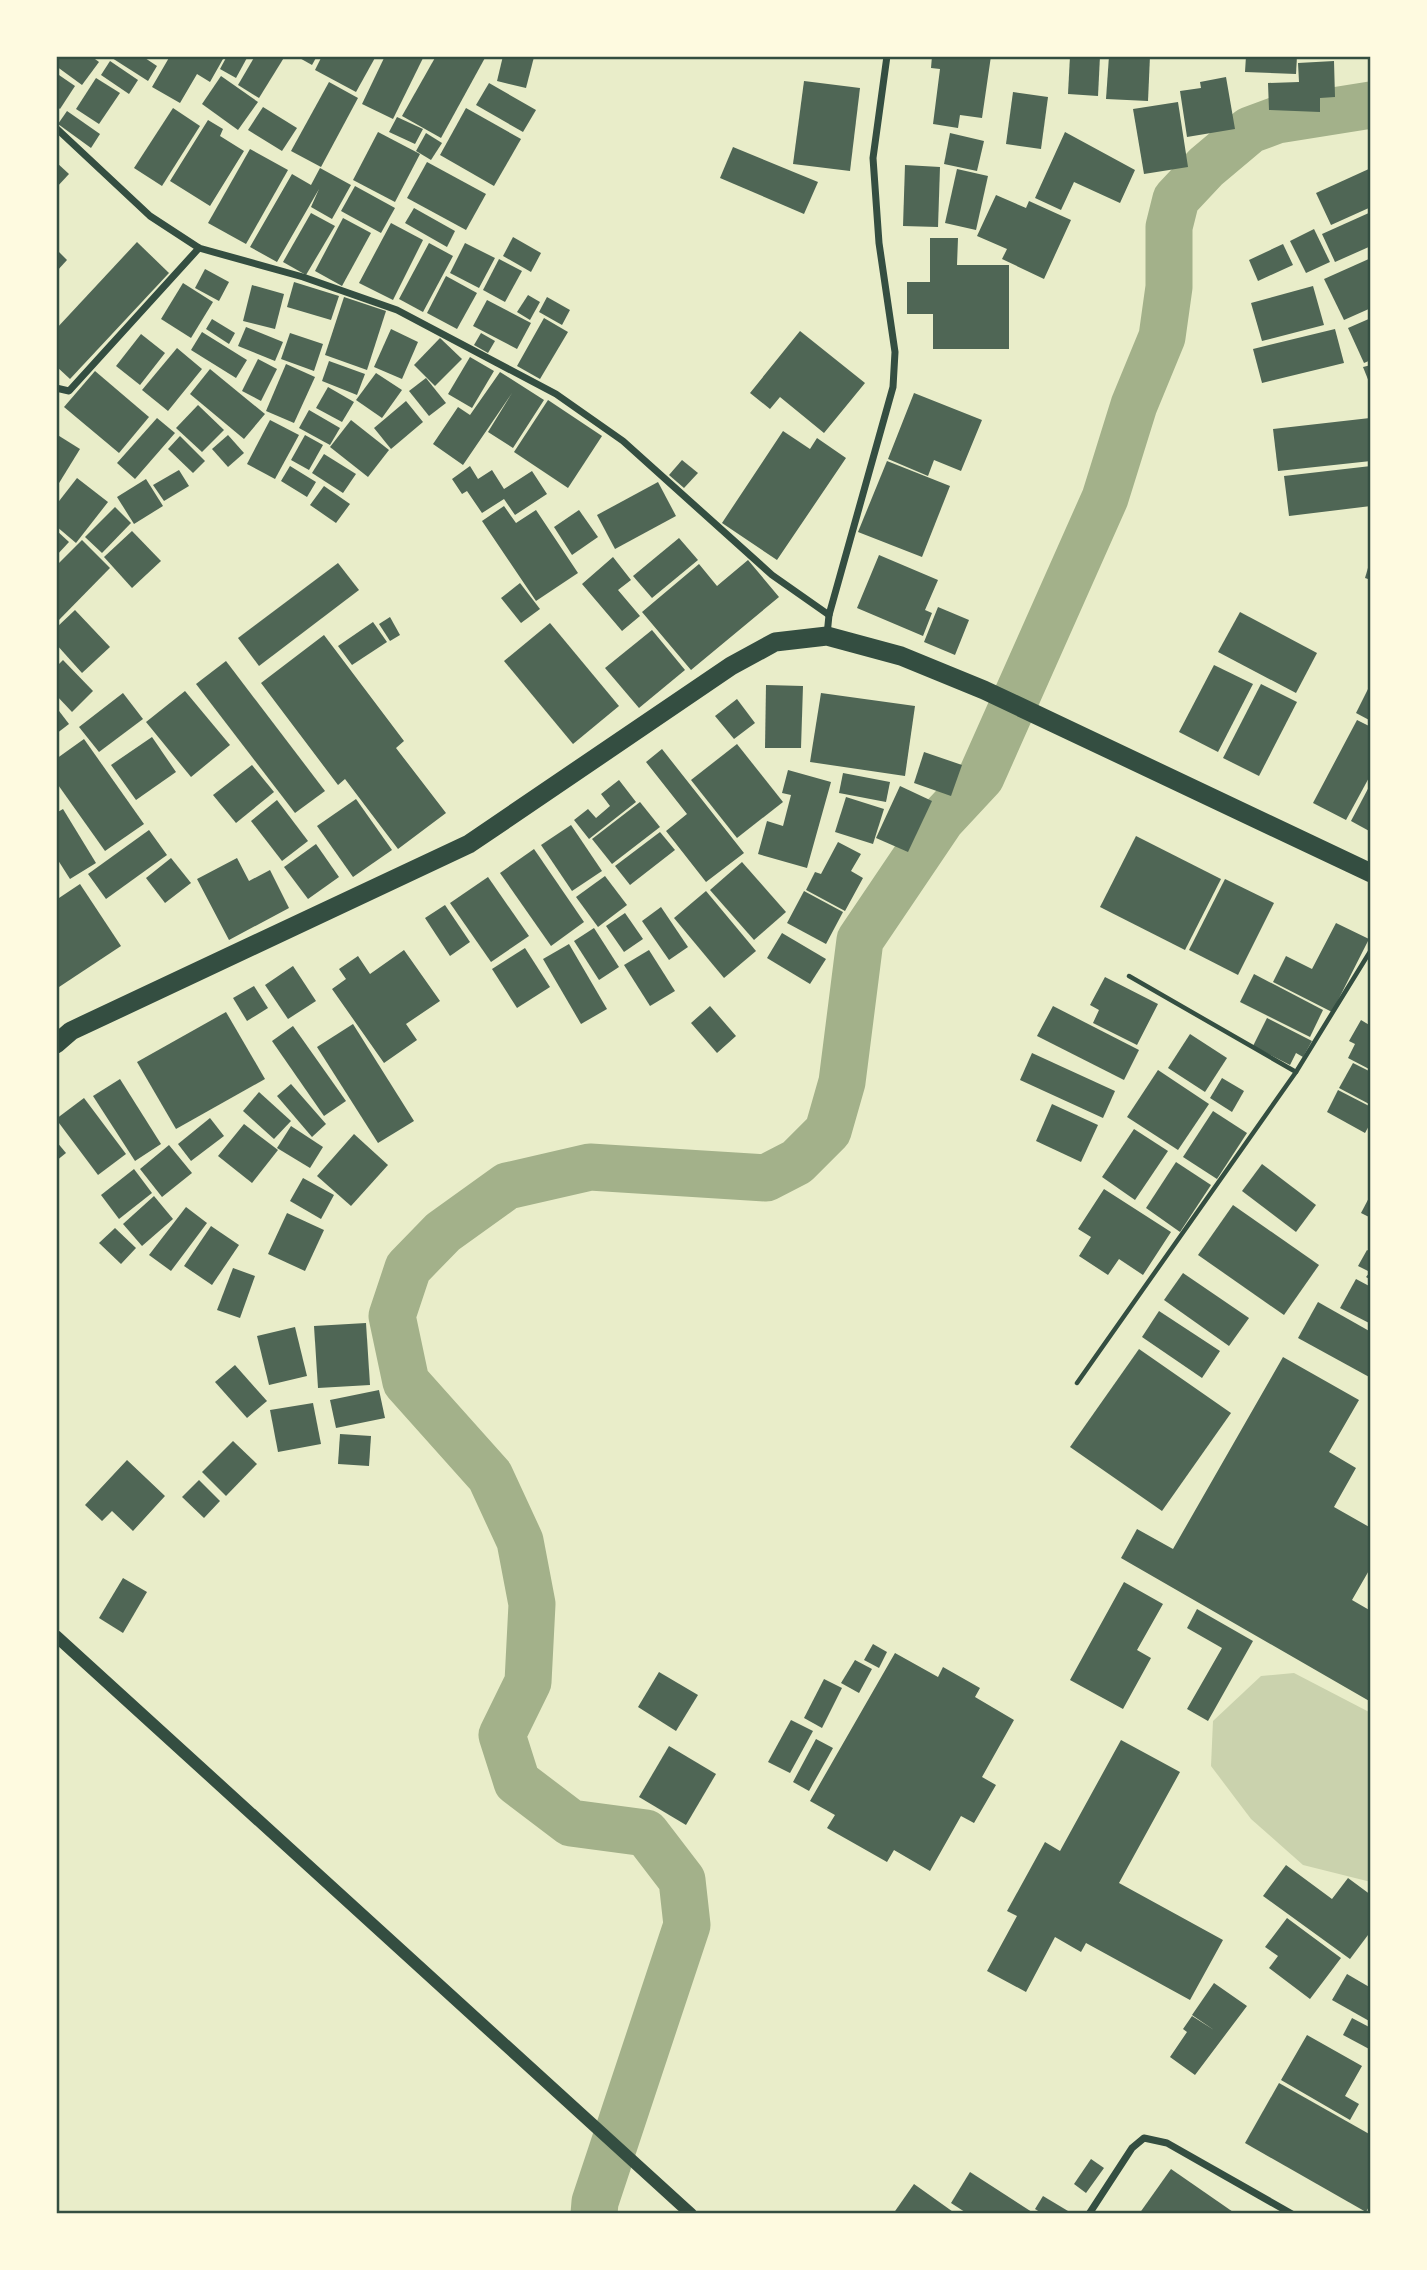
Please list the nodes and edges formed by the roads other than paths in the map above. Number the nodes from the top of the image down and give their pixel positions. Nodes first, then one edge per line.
1 (887, 56) edge
2 (56, 128) edge
3 (199, 248) junction
4 (59, 390) edge
5 (829, 615) junction
6 (827, 636) junction
7 (1371, 873) edge
8 (56, 1044) edge
9 (56, 1636) edge
10 (691, 2214) edge
11 (1089, 2214) edge
12 (1292, 2214) edge

1 - 5 street
2 - 3 street
3 - 4 street
3 - 5 street
5 - 6 street
6 - 7 highway
6 - 8 highway
9 - 10 street
11 - 12 street

